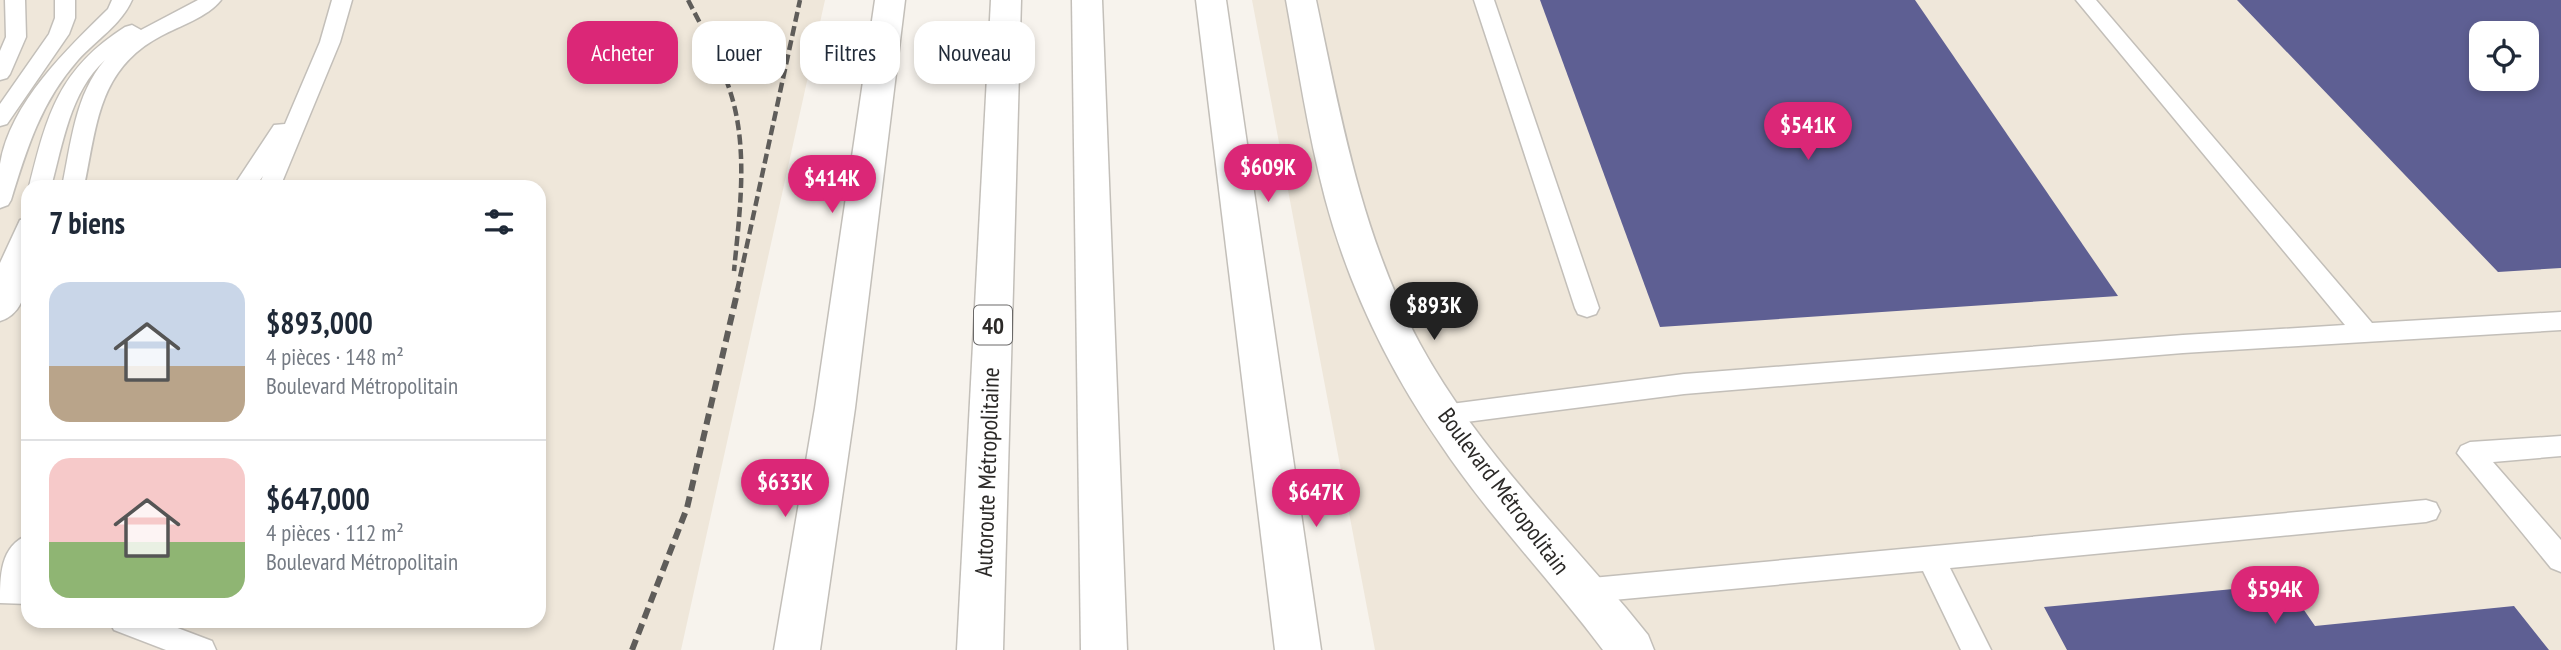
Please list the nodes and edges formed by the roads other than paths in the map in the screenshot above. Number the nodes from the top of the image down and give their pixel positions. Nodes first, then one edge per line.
1 (15, 0) edge
2 (65, 0) edge
3 (122, 0) edge
4 (179, 0) edge
5 (211, 0) edge
6 (342, 0) edge
7 (890, 0) edge
8 (1006, 0) edge
9 (1087, 0) edge
10 (1211, 0) edge
11 (1301, 0) edge
12 (1484, 0) edge
13 (2086, 0) edge
14 (0, 74) edge
15 (317, 76) junction
16 (0, 119) edge
17 (42, 180) edge
18 (75, 180) edge
19 (249, 180) edge
20 (272, 180) edge
21 (0, 200) edge
22 (21, 242) edge
23 (21, 283) edge
24 (0, 290) edge
25 (1587, 308) dead end
26 (0, 312) edge
27 (2561, 321) edge
28 (2366, 333) junction
29 (1443, 415) junction
30 (2561, 446) edge
31 (2426, 511) dead end
32 (21, 557) edge
33 (1931, 558) junction
34 (2561, 560) edge
35 (0, 586) edge
36 (0, 591) edge
37 (1581, 591) junction
38 (21, 592) edge
39 (143, 628) edge
40 (201, 650) edge
41 (797, 650) edge
42 (980, 650) edge
43 (1104, 650) edge
44 (1298, 650) edge
45 (1631, 650) edge
46 (1976, 650) edge

1 - 14 lane
2 - 16 lane
3 - 21 lane
4 - 17 lane
5 - 18 lane
6 - 15 lane
7 - 41 main road
8 - 42 main road, Autoroute Métropolitaine / 40
9 - 43 main road
10 - 44 main road
11 - 29 main road, Boulevard Métropolitain
12 - 25 lane
13 - 28 lane
15 - 19 lane
15 - 20 lane
22 - 24 lane
23 - 26 lane
27 - 28 lane
28 - 29 lane
29 - 37 main road, Boulevard Métropolitain
30 - 34 lane
31 - 33 lane
32 - 35 lane
33 - 37 lane
33 - 46 lane
36 - 38 lane
37 - 45 main road, Boulevard Métropolitain
39 - 40 lane

